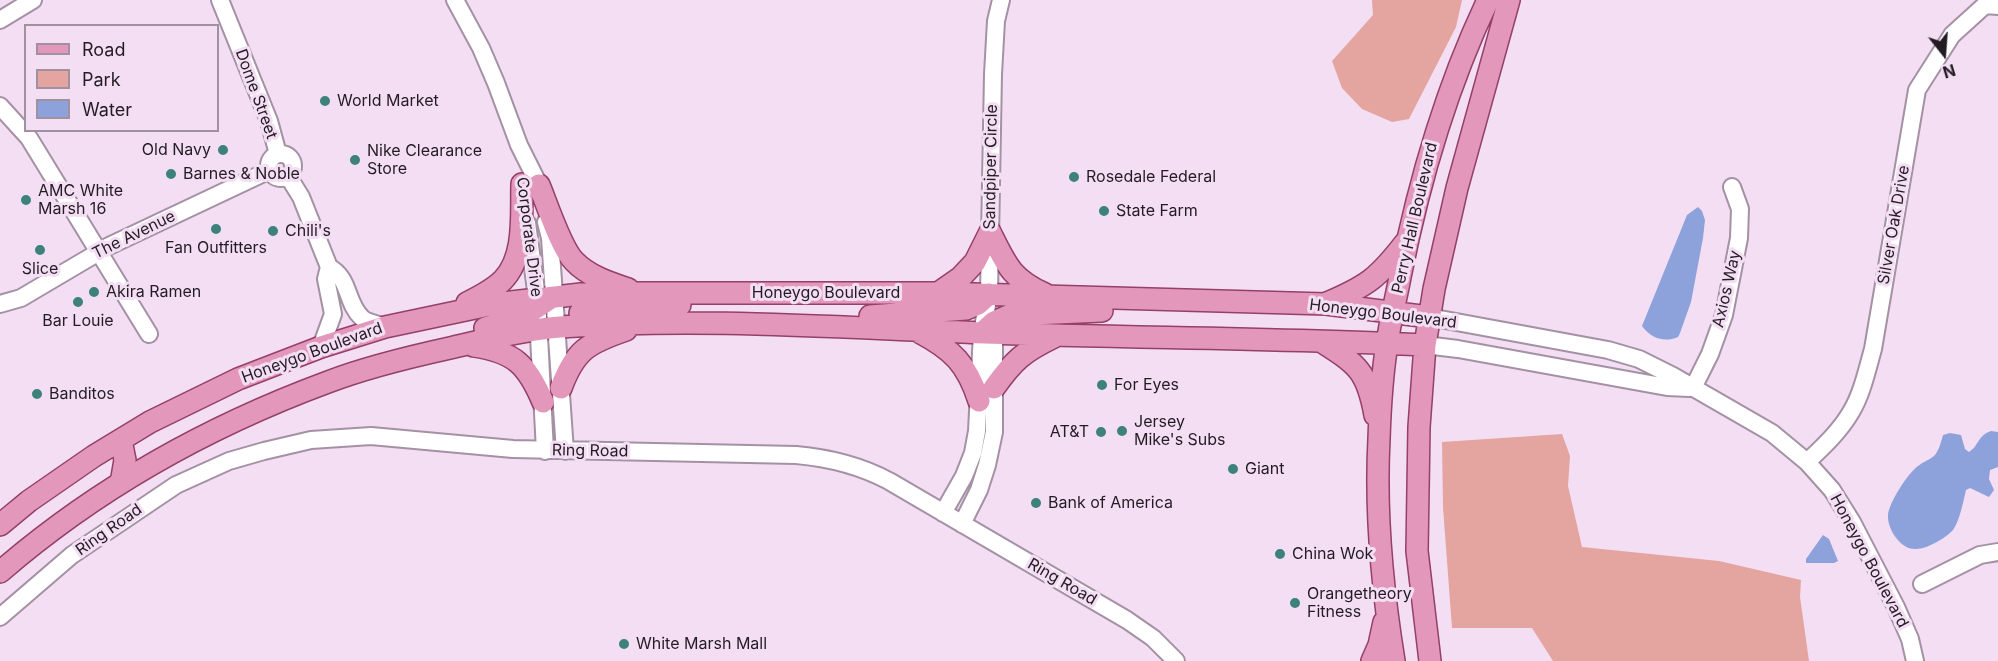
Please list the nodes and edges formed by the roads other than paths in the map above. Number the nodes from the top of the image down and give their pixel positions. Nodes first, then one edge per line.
1 (33, 0) edge
2 (220, 0) edge
3 (454, 0) edge
4 (1001, 0) edge
5 (1488, 0) edge
6 (1509, 0) edge
7 (1998, 6) edge
8 (0, 20) edge
9 (0, 106) edge
10 (278, 154) junction
11 (270, 170) junction
12 (288, 176) junction
13 (530, 184) junction
14 (1732, 187) dead end
15 (990, 232) junction
16 (1407, 240) junction
17 (98, 252) junction
18 (329, 267) junction
19 (637, 293) junction
20 (733, 293) junction
21 (938, 293) junction
22 (989, 294) junction
23 (1051, 297) junction
24 (1180, 300) junction
25 (0, 304) edge
26 (1326, 304) junction
27 (448, 313) junction
28 (547, 313) junction
29 (1393, 313) junction
30 (1429, 317) junction
31 (640, 324) junction
32 (731, 324) junction
33 (385, 327) junction
34 (913, 329) junction
35 (990, 329) junction
36 (149, 334) dead end
37 (1058, 335) junction
38 (1322, 341) junction
39 (1387, 343) junction
40 (464, 345) junction
41 (1425, 345) junction
42 (321, 347) junction
43 (374, 367) junction
44 (561, 388) junction
45 (1693, 388) junction
46 (986, 394) junction
47 (543, 402) junction
48 (1378, 437) junction
49 (121, 440) junction
50 (545, 451) junction
51 (565, 451) junction
52 (1807, 462) junction
53 (121, 483) junction
54 (943, 513) junction
55 (962, 524) junction
56 (0, 525) edge
57 (1998, 552) edge
58 (0, 572) edge
59 (1922, 584) dead end
60 (1386, 612) junction
61 (0, 617) edge
62 (1176, 661) edge
63 (1372, 661) edge
64 (1394, 661) edge
65 (1431, 661) edge
66 (1914, 661) edge

1 - 8 street
2 - 10 street, Dome Street
3 - 13 street, Corporate Drive
4 - 15 street, Sandpiper Circle
5 - 16 main road, Perry Hall Boulevard
6 - 30 main road, Perry Hall Boulevard
7 - 52 street, Silver Oak Drive
9 - 17 street
10 - 11 street
10 - 12 street
11 - 12 street
11 - 17 street, The Avenue
12 - 18 street
13 - 19 main road
13 - 27 main road
13 - 28 street, Corporate Drive
14 - 45 street, Axios Way
15 - 21 main road
15 - 22 street, Sandpiper Circle
15 - 23 main road
16 - 26 main road
16 - 29 main road, Perry Hall Boulevard
17 - 25 street, The Avenue
17 - 36 street
18 - 33 street
18 - 42 street
19 - 20 main road, Honeygo Boulevard
19 - 28 main road, Honeygo Boulevard
20 - 21 main road, Honeygo Boulevard
20 - 28 main road
21 - 22 main road, Honeygo Boulevard
22 - 23 main road, Honeygo Boulevard
22 - 32 main road
22 - 35 street, Sandpiper Circle
23 - 24 main road, Honeygo Boulevard
24 - 26 main road, Honeygo Boulevard
24 - 35 main road
26 - 29 main road, Honeygo Boulevard
27 - 28 main road, Honeygo Boulevard
27 - 33 main road, Honeygo Boulevard
28 - 31 main road, Honeygo Boulevard
28 - 40 main road, Honeygo Boulevard
28 - 43 main road
28 - 44 street
28 - 47 street
29 - 30 main road, Honeygo Boulevard
29 - 39 main road, Perry Hall Boulevard
30 - 41 main road, Perry Hall Boulevard
30 - 45 street, Honeygo Boulevard
31 - 32 main road, Honeygo Boulevard
31 - 44 main road
32 - 34 main road, Honeygo Boulevard
33 - 42 main road, Honeygo Boulevard
34 - 35 main road, Honeygo Boulevard
34 - 46 main road
35 - 37 main road, Honeygo Boulevard
35 - 46 street
37 - 38 main road, Honeygo Boulevard
37 - 46 main road
38 - 39 main road, Honeygo Boulevard
38 - 48 main road
39 - 41 main road, Honeygo Boulevard
39 - 48 main road, Perry Hall Boulevard
40 - 43 main road, Honeygo Boulevard
40 - 47 main road
41 - 45 street, Honeygo Boulevard
41 - 65 main road, Perry Hall Boulevard
42 - 49 main road, Honeygo Boulevard
43 - 53 main road, Honeygo Boulevard
44 - 51 street
45 - 52 street, Honeygo Boulevard
46 - 54 street
46 - 55 street
47 - 50 street
48 - 60 main road, Perry Hall Boulevard
49 - 53 main road
49 - 56 main road, Honeygo Boulevard
50 - 51 street, Ring Road
50 - 61 street, Ring Road
51 - 54 street, Ring Road
52 - 66 street, Honeygo Boulevard
53 - 58 main road, Honeygo Boulevard
54 - 55 street, Ring Road
55 - 62 street, Ring Road
57 - 59 street
60 - 63 main road
60 - 64 main road, Perry Hall Boulevard

